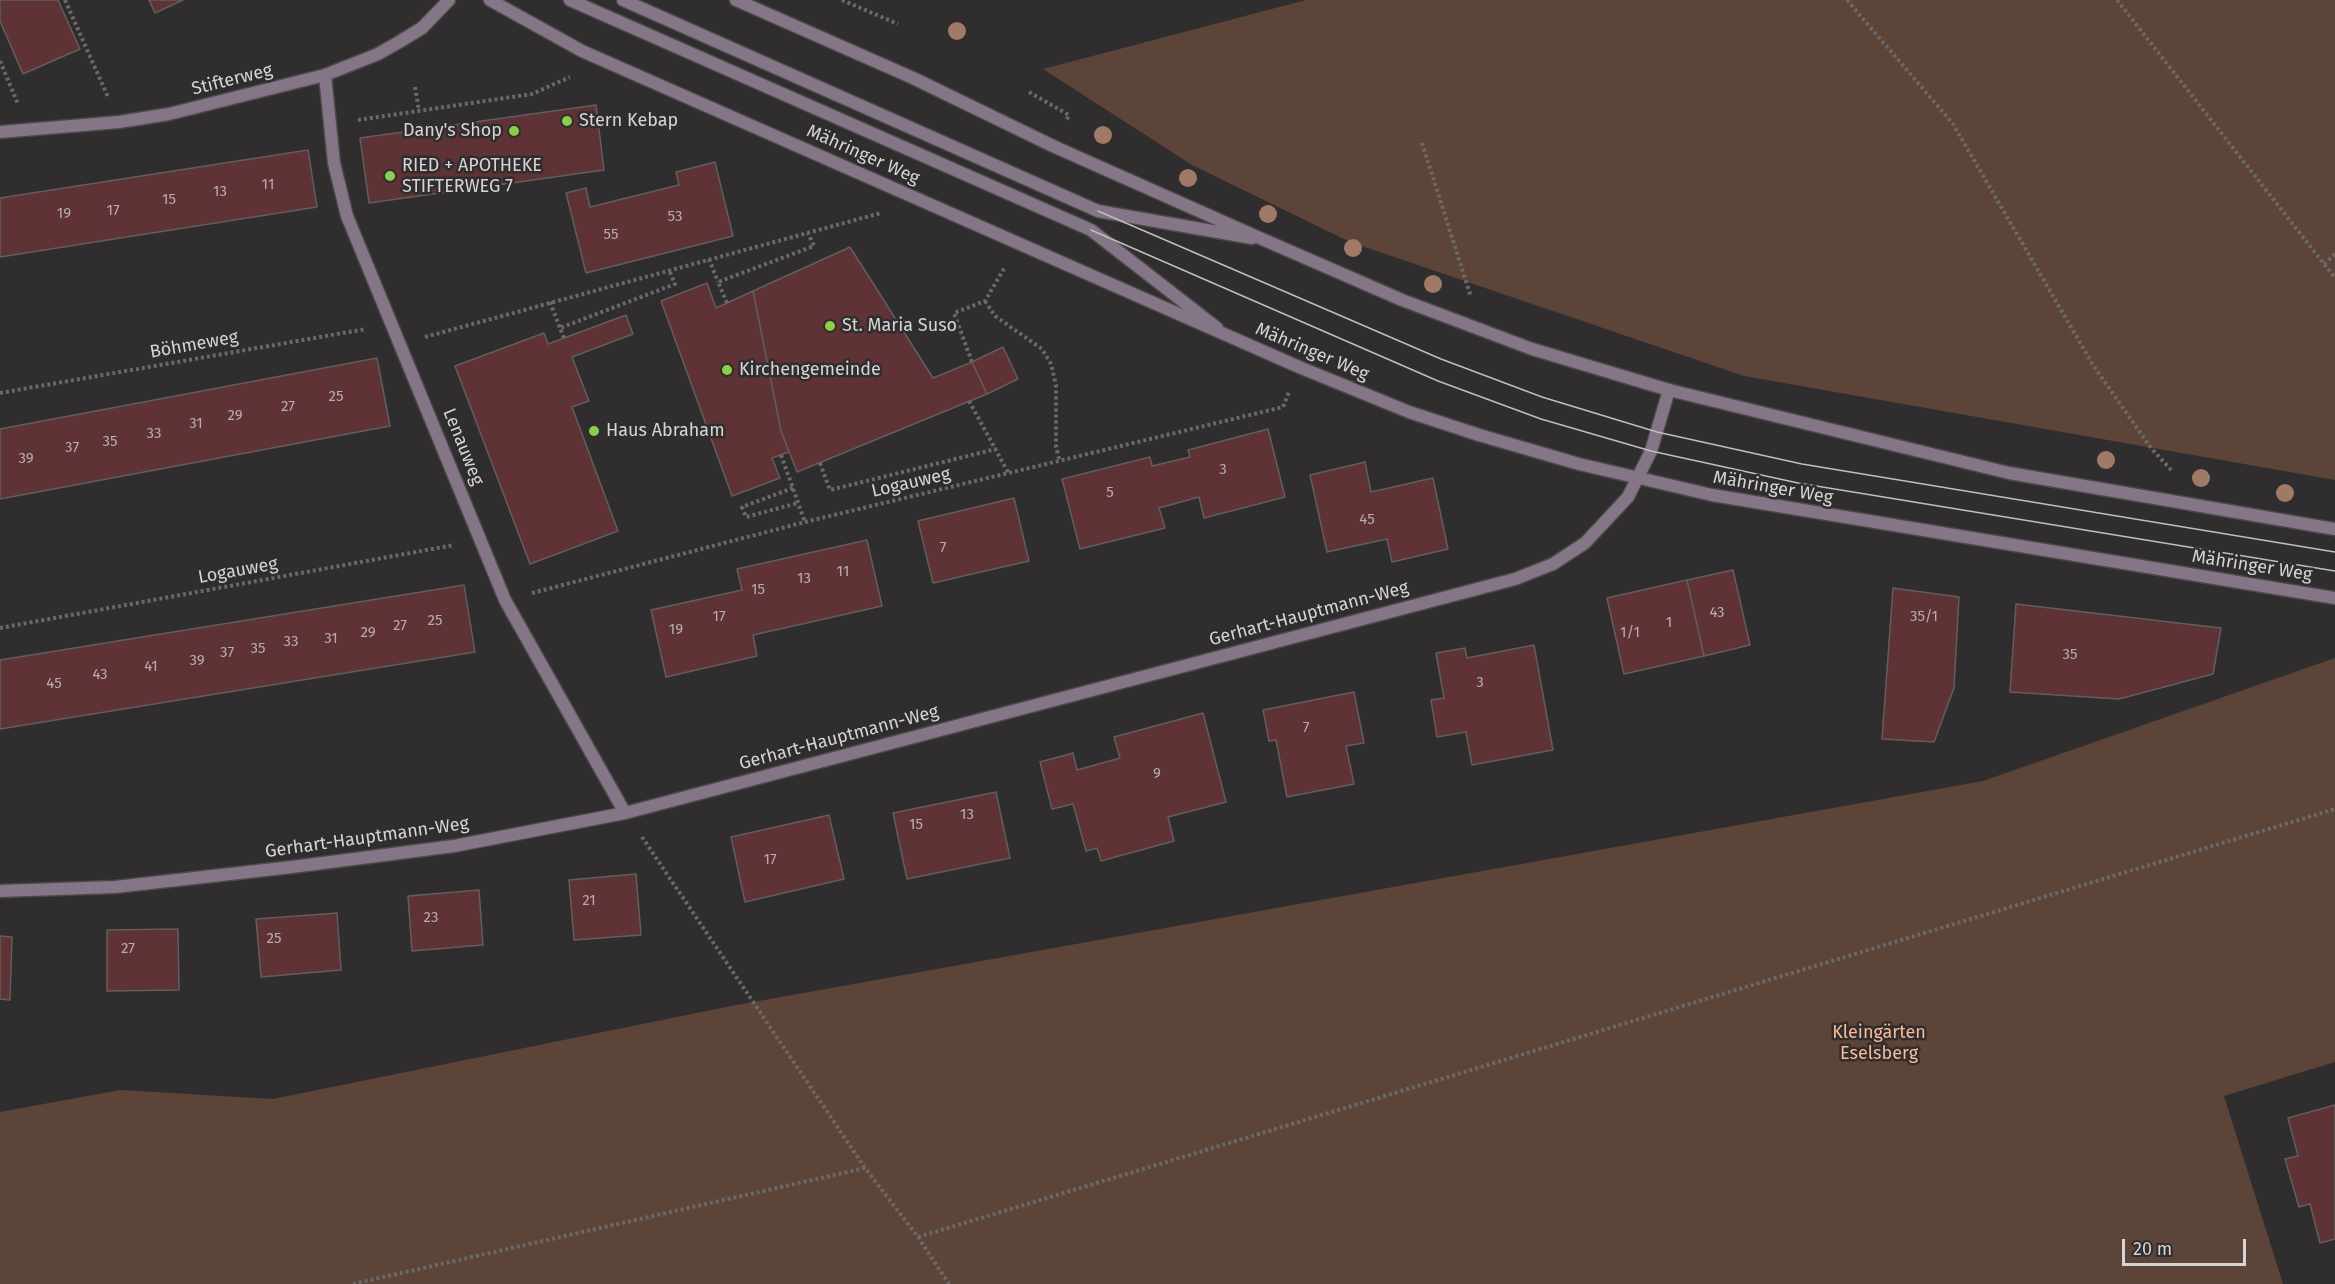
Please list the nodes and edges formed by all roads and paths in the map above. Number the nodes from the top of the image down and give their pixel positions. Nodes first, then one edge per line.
1 (65, 0) edge
2 (449, 0) edge
3 (490, 0) edge
4 (570, 0) edge
5 (623, 0) edge
6 (736, 0) edge
7 (842, 0) edge
8 (1847, 0) edge
9 (2117, 0) edge
10 (898, 24) dead end
11 (0, 61) edge
12 (325, 75) junction
13 (572, 76) dead end
14 (415, 87) dead end
15 (1029, 92) dead end
16 (420, 111) junction
17 (1069, 115) dead end
18 (119, 122) junction
19 (330, 124) junction
20 (29, 130) junction
21 (0, 132) edge
22 (1422, 143) dead end
23 (884, 212) dead end
24 (808, 232) junction
25 (1262, 239) junction
26 (2335, 255) edge
27 (709, 259) junction
28 (2324, 264) junction
29 (669, 270) junction
30 (2335, 279) edge
31 (718, 282) junction
32 (550, 302) junction
33 (727, 303) dead end
34 (393, 324) junction
35 (560, 328) junction
36 (1479, 330) junction
37 (1226, 335) junction
38 (564, 338) dead end
39 (402, 344) junction
40 (972, 362) dead end
41 (1299, 367) junction
42 (1669, 390) junction
43 (0, 393) edge
44 (969, 401) dead end
45 (996, 449) junction
46 (781, 455) dead end
47 (1060, 462) junction
48 (820, 463) dead end
49 (1009, 474) junction
50 (1639, 479) junction
51 (793, 488) junction
52 (798, 503) junction
53 (2197, 506) junction
54 (805, 522) junction
55 (2335, 529) edge
56 (481, 540) junction
57 (2335, 598) edge
58 (505, 600) junction
59 (0, 628) edge
60 (2335, 809) edge
61 (625, 813) junction
62 (0, 891) edge
63 (865, 1168) junction
64 (918, 1237) junction
65 (353, 1284) edge
66 (949, 1284) edge

1 - 18 path
2 - 12 street, Stifterweg
3 - 37 street, Mähringer Weg
4 - 37 street, Mähringer Weg
5 - 25 street
6 - 25 street
7 - 10 path
8 - 53 path
9 - 28 path
11 - 20 path
12 - 18 street, Stifterweg
12 - 19 street, Lenauweg
13 - 16 path
14 - 16 path
15 - 17 path
16 - 19 path
18 - 20 street, Stifterweg
19 - 34 street, Lenauweg
20 - 21 street, Stifterweg
22 - 36 path
23 - 24 path
24 - 27 path
24 - 31 path
25 - 36 street
26 - 28 path
27 - 29 path
27 - 31 path
28 - 30 path
29 - 32 path
29 - 35 path
31 - 33 path
32 - 35 path
32 - 39 path
34 - 39 street, Lenauweg
34 - 43 path, Böhmeweg
35 - 38 path
36 - 42 street
37 - 41 street, Mähringer Weg
39 - 56 street, Lenauweg
40 - 47 path
41 - 47 path, Logauweg
41 - 50 street, Mähringer Weg
42 - 50 street, Gerhart-Hauptmann-Weg
42 - 53 street
44 - 45 path
45 - 48 path
45 - 49 path
46 - 51 path
47 - 49 path, Logauweg
49 - 54 path, Logauweg
50 - 57 street, Mähringer Weg
50 - 61 street, Gerhart-Hauptmann-Weg
51 - 52 path
51 - 52 path
52 - 54 path
53 - 55 street
54 - 58 path, Logauweg
56 - 58 street, Lenauweg
56 - 59 path, Logauweg
58 - 61 street, Lenauweg
60 - 64 path
61 - 62 street, Gerhart-Hauptmann-Weg
61 - 63 path
63 - 64 path
63 - 65 path
64 - 66 path

